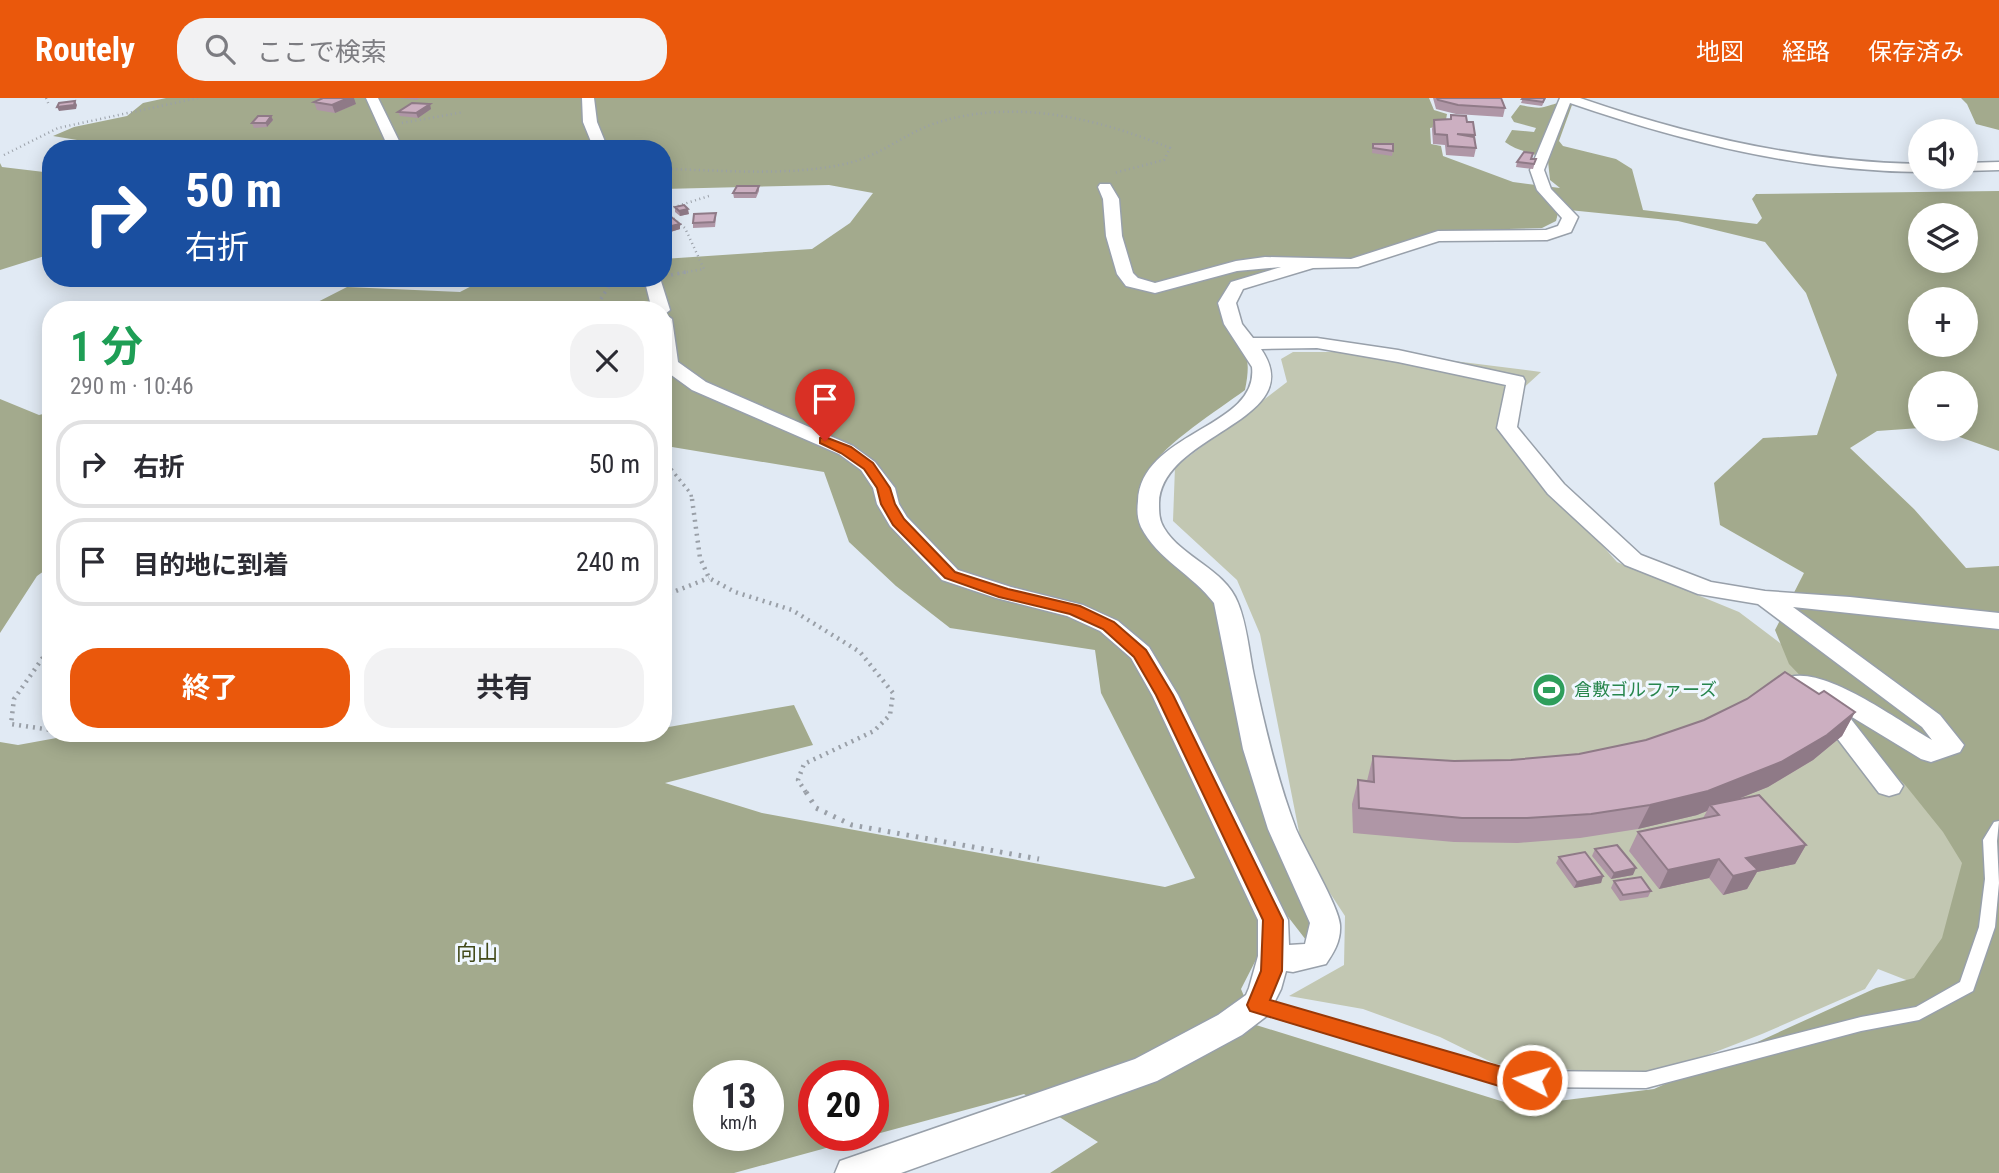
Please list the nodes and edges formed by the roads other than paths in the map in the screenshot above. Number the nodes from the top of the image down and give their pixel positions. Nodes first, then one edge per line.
1 (372, 98) edge
2 (587, 98) edge
3 (1566, 98) edge
4 (392, 140) edge
5 (597, 140) edge
6 (1999, 166) edge
7 (1908, 167) edge
8 (1978, 167) edge
9 (1105, 187) road end
10 (1312, 263) junction
11 (1247, 344) junction
12 (672, 366) edge
13 (1765, 598) junction
14 (1999, 621) edge
15 (1889, 786) dead end
16 (1999, 826) edge
17 (1274, 956) junction
18 (1257, 1005) junction
19 (853, 1173) edge

1 - 4 street
2 - 5 street
3 - 7 street
3 - 10 street
6 - 8 street
9 - 10 street
10 - 11 street
11 - 13 street
11 - 17 street
12 - 17 street
13 - 14 street
13 - 15 street
16 - 18 lane
17 - 18 street
18 - 19 street

